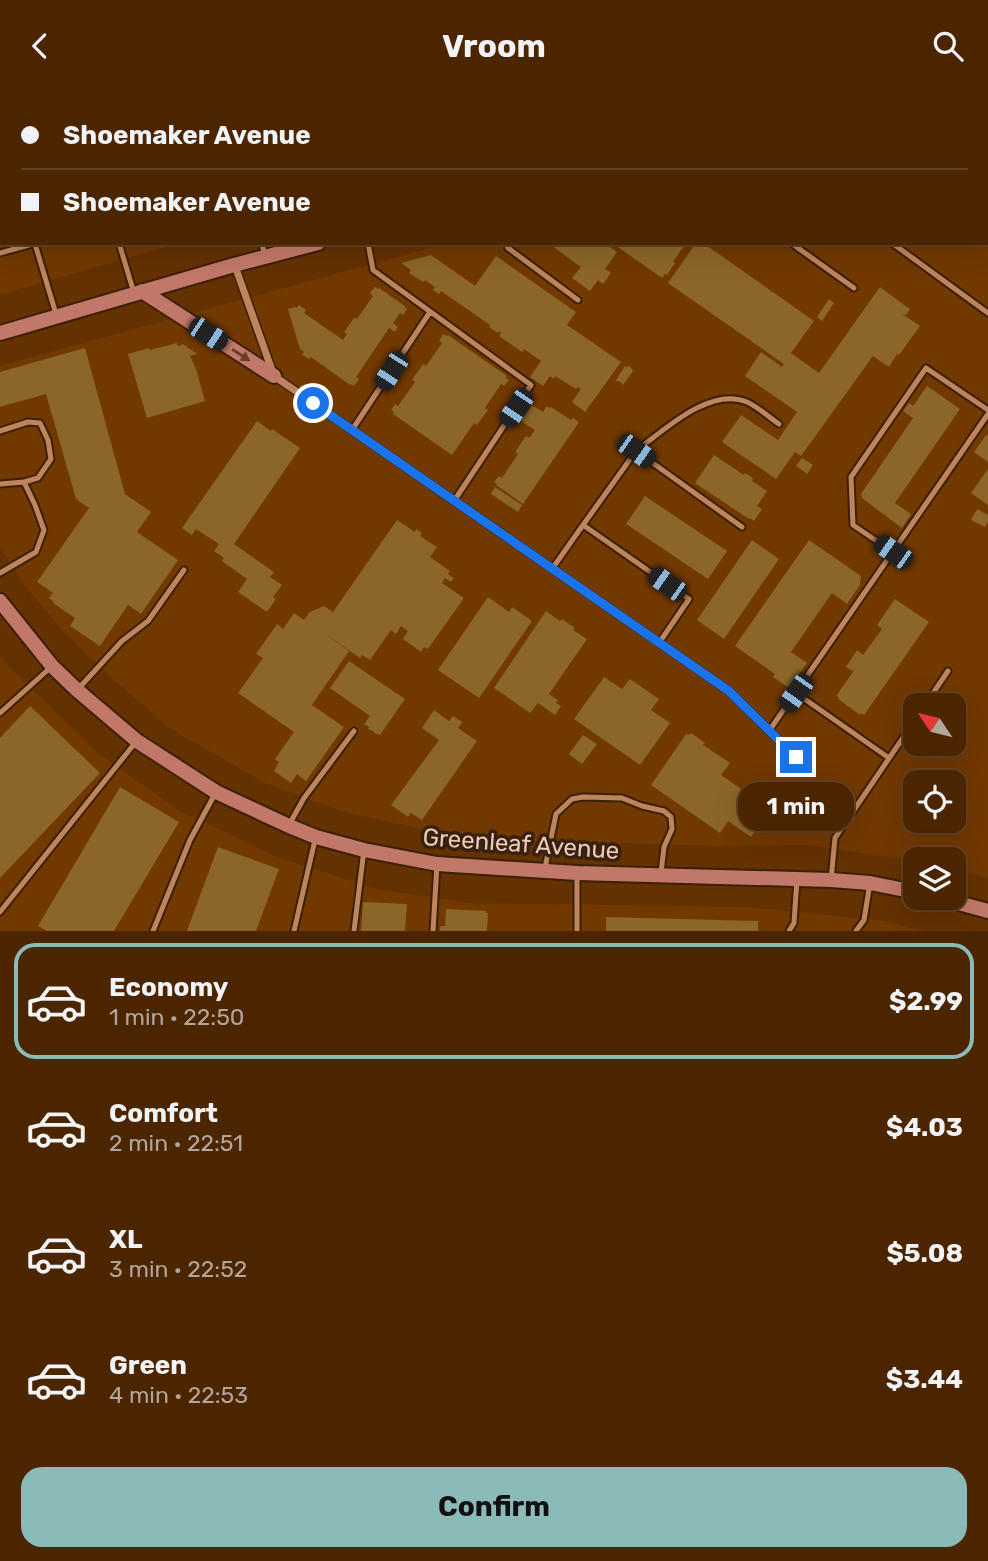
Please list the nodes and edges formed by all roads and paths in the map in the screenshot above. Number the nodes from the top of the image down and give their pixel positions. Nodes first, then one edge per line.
1 (29, 245) edge
2 (37, 245) edge
3 (120, 245) edge
4 (302, 245) edge
5 (368, 245) edge
6 (507, 245) edge
7 (794, 245) edge
8 (895, 245) edge
9 (263, 250) edge
10 (0, 253) edge
11 (234, 265) junction
12 (855, 288) dead end
13 (138, 292) junction
14 (578, 300) dead end
15 (430, 312) junction
16 (988, 313) edge
17 (56, 316) junction
18 (0, 333) edge
19 (274, 376) junction
20 (988, 412) edge
21 (779, 424) dead end
22 (352, 430) junction
23 (0, 431) edge
24 (636, 451) junction
25 (24, 482) junction
26 (0, 484) edge
27 (454, 501) junction
28 (583, 525) junction
29 (742, 527) dead end
30 (893, 552) junction
31 (552, 569) junction
32 (184, 570) dead end
33 (0, 573) edge
34 (1, 605) edge
35 (659, 643) junction
36 (52, 666) junction
37 (948, 671) dead end
38 (77, 690) junction
39 (796, 693) junction
40 (933, 693) edge
41 (0, 713) edge
42 (354, 731) dead end
43 (769, 731) junction
44 (903, 738) edge
45 (137, 741) junction
46 (796, 757) dead end
47 (889, 758) junction
48 (216, 792) junction
49 (289, 826) junction
50 (316, 837) junction
51 (364, 850) junction
52 (437, 865) junction
53 (544, 871) junction
54 (577, 873) junction
55 (661, 874) junction
56 (797, 879) junction
57 (831, 880) junction
58 (870, 884) junction
59 (903, 890) edge
60 (966, 905) edge
61 (988, 911) edge
62 (0, 912) edge
63 (153, 931) edge
64 (294, 931) edge
65 (354, 931) edge
66 (433, 931) edge
67 (577, 931) edge
68 (789, 931) edge
69 (856, 931) edge

1 - 10 lane
2 - 17 lane
3 - 13 lane
4 - 9 main road
5 - 15 lane
6 - 14 lane
7 - 12 lane
8 - 16 lane
9 - 11 main road
11 - 13 main road
11 - 19 street
13 - 17 main road
13 -> 19 main road
15 - 22 lane
15 - 27 lane
17 - 18 main road
19 - 22 street
20 - 30 lane
20 - 30 lane
21 - 24 lane
22 - 27 street
23 - 25 lane
24 - 28 lane
24 - 29 lane
25 - 26 lane
25 - 33 lane
27 - 31 street
28 - 31 lane
28 - 35 lane
30 - 39 lane
31 - 35 street
32 - 38 lane
34 - 36 main road, Greenleaf Avenue
35 - 43 street
36 - 38 main road, Greenleaf Avenue
36 - 41 lane
37 - 40 lane
38 - 45 main road, Greenleaf Avenue
39 - 43 lane
39 - 47 lane
42 - 49 lane
43 - 46 street
44 - 47 lane
45 - 48 main road, Greenleaf Avenue
45 - 62 lane
47 - 57 lane
48 - 49 main road, Greenleaf Avenue
48 - 63 lane
49 - 50 main road, Greenleaf Avenue
50 - 51 main road, Greenleaf Avenue
50 - 64 lane
51 - 52 main road, Greenleaf Avenue
51 - 65 lane
52 - 53 main road, Greenleaf Avenue
52 - 66 lane
53 - 54 main road, Greenleaf Avenue
53 - 55 lane
54 - 55 main road, Greenleaf Avenue
54 - 67 lane
55 - 56 main road, Greenleaf Avenue
56 - 57 main road, Greenleaf Avenue
56 - 68 lane
57 - 58 main road, Greenleaf Avenue
58 - 59 main road, Greenleaf Avenue
58 - 69 lane
60 - 61 main road

